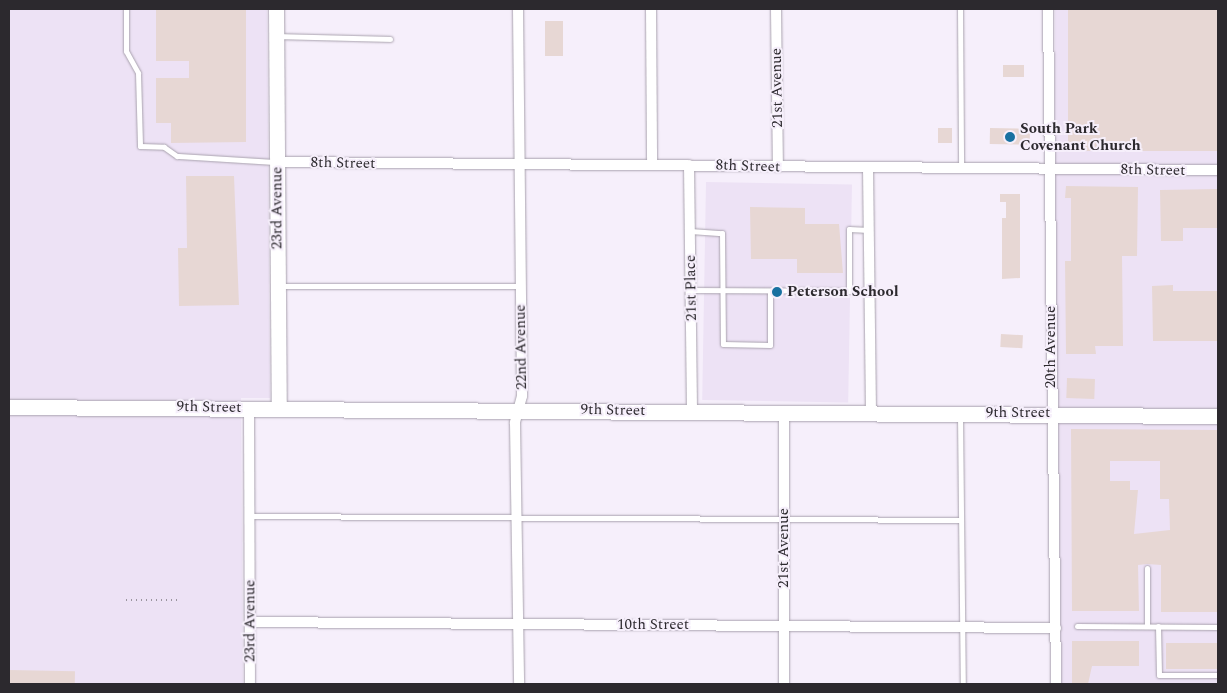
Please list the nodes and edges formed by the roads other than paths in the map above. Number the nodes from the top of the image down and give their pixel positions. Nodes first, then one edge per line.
1 (126, 9) edge
2 (276, 9) edge
3 (518, 9) edge
4 (651, 9) edge
5 (776, 9) edge
6 (960, 9) edge
7 (1048, 9) edge
8 (276, 36) junction
9 (390, 39) dead end
10 (277, 162) junction
11 (652, 164) junction
12 (520, 165) junction
13 (689, 165) junction
14 (868, 167) junction
15 (778, 168) junction
16 (961, 168) junction
17 (1049, 169) junction
18 (1218, 170) edge
19 (869, 230) junction
20 (690, 231) junction
21 (277, 286) junction
22 (520, 286) junction
23 (691, 290) junction
24 (723, 291) junction
25 (770, 291) junction
26 (870, 291) junction
27 (849, 292) junction
28 (9, 406) edge
29 (279, 407) junction
30 (249, 408) junction
31 (518, 410) junction
32 (692, 411) junction
33 (784, 412) junction
34 (871, 412) junction
35 (960, 413) junction
36 (1051, 414) junction
37 (1218, 416) edge
38 (249, 516) junction
39 (515, 516) junction
40 (784, 518) junction
41 (961, 520) junction
42 (1147, 568) dead end
43 (250, 622) junction
44 (518, 625) junction
45 (784, 626) junction
46 (1077, 626) dead end
47 (1148, 626) junction
48 (1158, 626) junction
49 (1218, 626) edge
50 (962, 627) junction
51 (1056, 628) junction
52 (1218, 675) edge
53 (250, 684) edge
54 (518, 684) edge
55 (784, 684) edge
56 (963, 684) edge
57 (1056, 684) edge

1 - 10 lane
2 - 8 street, 23rd Avenue
3 - 12 street, 22nd Avenue
4 - 11 street
5 - 15 street, 21st Avenue
6 - 16 lane
7 - 17 street, 20th Avenue
8 - 9 lane
8 - 10 street, 23rd Avenue
10 - 12 street, 8th Street
10 - 21 street, 23rd Avenue
11 - 12 street, 8th Street
11 - 13 street, 8th Street
12 - 22 street, 22nd Avenue
13 - 15 street, 8th Street
13 - 20 street, 21st Place
14 - 15 street, 8th Street
14 - 16 street, 8th Street
14 - 19 street
16 - 17 street, 8th Street
17 - 18 street, 8th Street
17 - 36 street, 20th Avenue
19 - 26 street
19 - 27 lane
20 - 23 street, 21st Place
20 - 24 lane
21 - 22 lane
21 - 29 street, 23rd Avenue
22 - 31 street, 22nd Avenue
23 - 24 lane
23 - 32 street, 21st Place
24 - 25 lane
24 - 25 lane
25 - 27 lane
26 - 27 lane
26 - 34 street
28 - 30 street, 9th Street
29 - 30 street, 9th Street
29 - 31 street, 9th Street
30 - 38 street, 23rd Avenue
31 - 32 street, 9th Street
31 - 39 street, 22nd Avenue
32 - 33 street, 9th Street
33 - 34 street, 9th Street
33 - 40 street, 21st Avenue
34 - 35 street, 9th Street
35 - 36 street, 9th Street
35 - 41 lane
36 - 37 street, 9th Street
36 - 51 street, 20th Avenue
38 - 39 lane
38 - 43 street, 23rd Avenue
39 - 40 lane
39 - 44 street, 22nd Avenue
40 - 41 lane
40 - 45 street, 21st Avenue
41 - 50 lane
42 - 47 lane
43 - 44 street, 10th Street
43 - 53 street, 23rd Avenue
44 - 45 street, 10th Street
44 - 54 street, 22nd Avenue
45 - 50 street, 10th Street
45 - 55 street, 21st Avenue
46 - 47 lane
47 - 48 lane
48 - 49 lane
48 - 52 lane
50 - 51 street, 10th Street
50 - 56 lane
51 - 57 street, 20th Avenue

